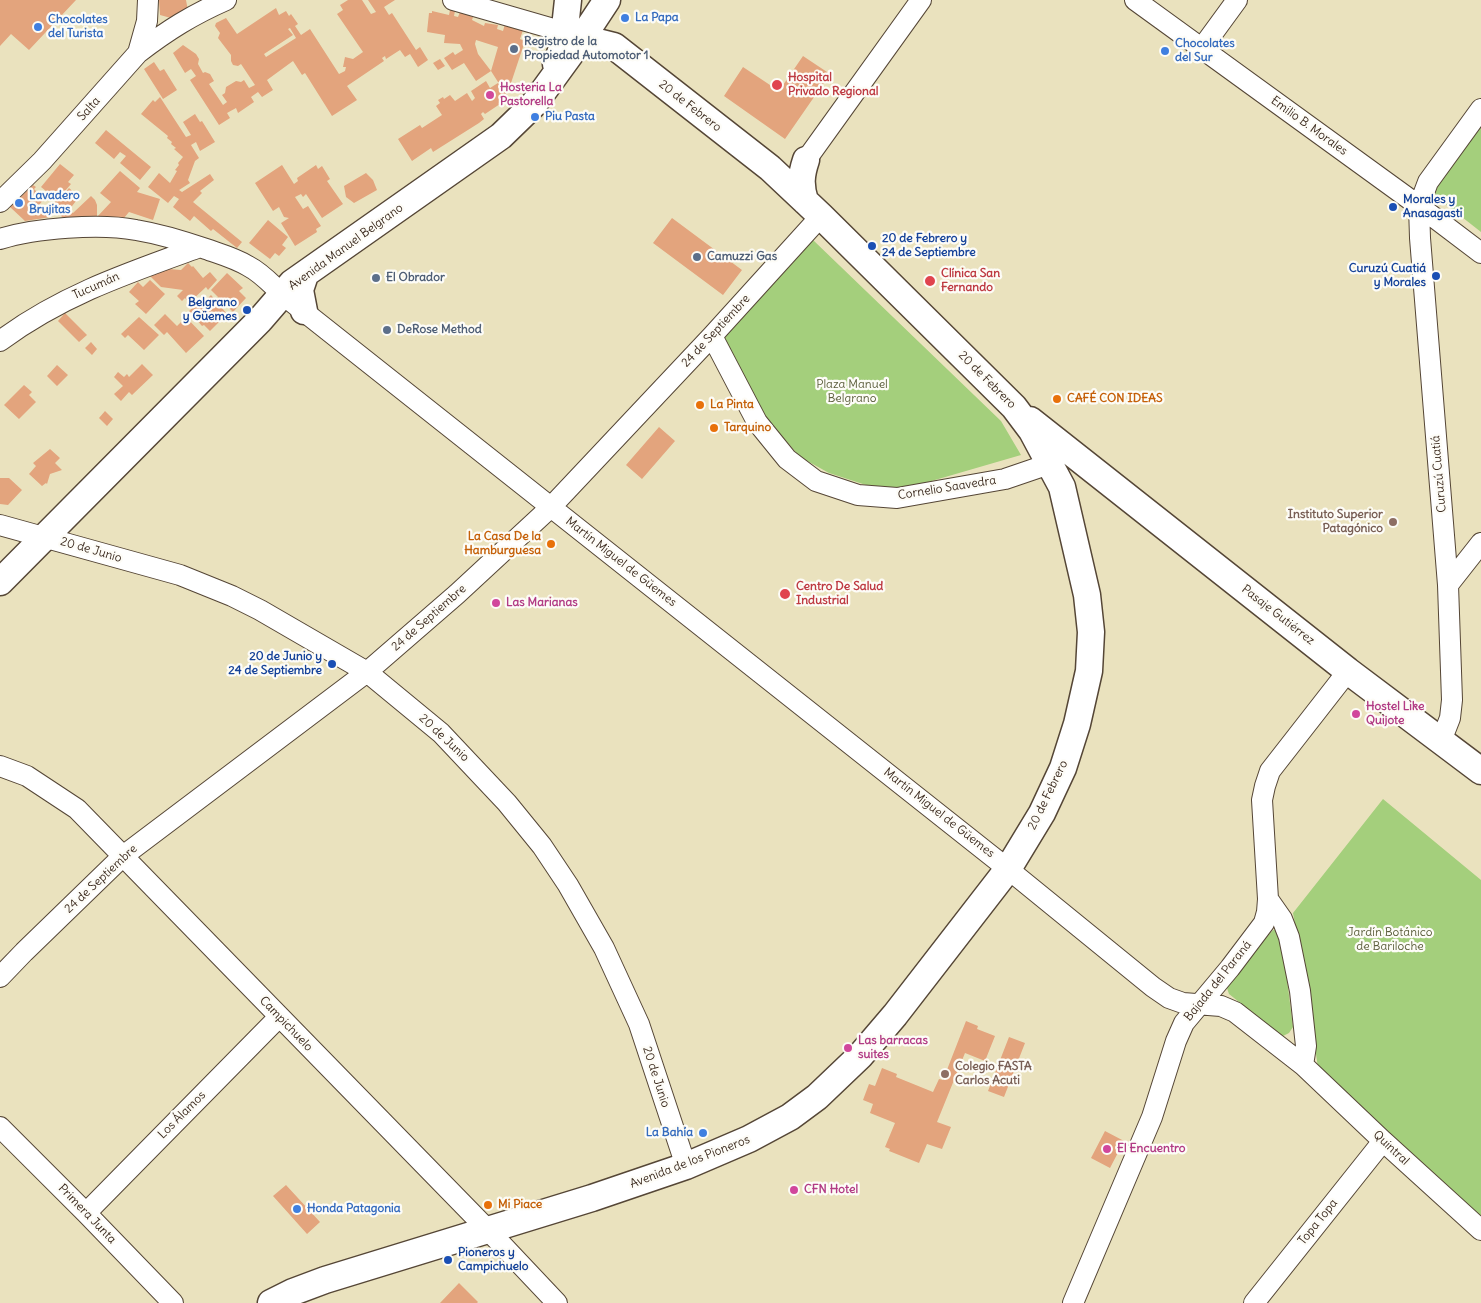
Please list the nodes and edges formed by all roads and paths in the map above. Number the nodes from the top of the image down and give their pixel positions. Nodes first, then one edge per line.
1 (148, 0) edge
2 (226, 0) edge
3 (453, 0) edge
4 (568, 0) edge
5 (607, 0) edge
6 (921, 0) edge
7 (1135, 0) edge
8 (1237, 0) edge
9 (573, 35) junction
10 (614, 46) junction
11 (1202, 48) junction
12 (138, 53) junction
13 (1481, 109) edge
14 (806, 160) junction
15 (770, 168) junction
16 (0, 202) edge
17 (1419, 206) junction
18 (813, 209) junction
19 (0, 239) edge
20 (200, 247) junction
21 (1481, 253) edge
22 (305, 275) junction
23 (283, 296) junction
24 (304, 311) junction
25 (712, 336) junction
26 (0, 341) edge
27 (1014, 407) junction
28 (1077, 458) junction
29 (1049, 464) junction
30 (551, 507) junction
31 (0, 525) edge
32 (45, 537) junction
33 (1481, 543) edge
34 (0, 582) edge
35 (1448, 585) junction
36 (1348, 671) junction
37 (367, 672) junction
38 (1441, 742) junction
39 (0, 766) edge
40 (1481, 771) edge
41 (123, 856) junction
42 (1008, 868) junction
43 (1268, 899) junction
44 (0, 977) edge
45 (1200, 1003) junction
46 (279, 1017) junction
47 (1304, 1065) junction
48 (0, 1127) edge
49 (1383, 1141) junction
50 (686, 1166) junction
51 (86, 1212) junction
52 (488, 1230) junction
53 (1481, 1230) edge
54 (173, 1303) edge
55 (271, 1303) edge
56 (557, 1303) edge
57 (1073, 1303) edge
58 (1254, 1303) edge

1 - 12 street, Salta
2 - 12 street
3 - 9 street
4 - 9 main road
5 - 9 main road
5 - 10 main road
6 - 14 street
7 - 11 street, Emilio B. Morales
8 - 11 street
9 - 10 main road, 20 de Febrero
9 - 22 main road, Avenida Manuel Belgrano
10 - 15 main road, 20 de Febrero
11 - 17 street, Emilio B. Morales
12 - 16 street, Salta
13 - 17 street
14 - 15 main road
14 - 18 main road
15 - 18 main road, 20 de Febrero
17 - 21 street, Emilio B. Morales
17 - 35 street, Curuzú Cuatiá
18 - 25 street, 24 de Septiembre
18 - 27 main road, 20 de Febrero
19 - 20 street, Martín Miguel de Güemes
20 - 23 street, Martín Miguel de Güemes
20 - 26 street, Tucumán
22 - 23 main road, Avenida Manuel Belgrano
22 - 24 main road
23 - 24 street, Martín Miguel de Güemes
23 - 32 main road, Avenida Manuel Belgrano
24 - 30 street, Martín Miguel de Güemes
25 - 29 street, Cornelio Saavedra
25 - 30 street, 24 de Septiembre
27 - 28 main road, Pasaje Gutiérrez
27 - 29 main road, 20 de Febrero
28 - 29 main road
28 - 36 main road, Pasaje Gutiérrez
29 - 42 main road, 20 de Febrero
30 - 37 street, 24 de Septiembre
30 - 42 street, Martín Miguel de Güemes
31 - 32 street, 20 de Junio
32 - 34 main road, Avenida Manuel Belgrano
32 - 37 street, 20 de Junio
33 - 35 street
35 - 38 street, Curuzú Cuatiá
36 - 38 main road, Pasaje Gutiérrez
36 - 43 street, Bajada del Paraná
37 - 41 street, 24 de Septiembre
37 - 50 street, 20 de Junio
38 - 40 main road, Pasaje Gutiérrez
39 - 41 street, Campichuelo
41 - 44 street, 24 de Septiembre
41 - 46 street, Campichuelo
42 - 45 street, Martín Miguel de Güemes
42 - 50 main road, Avenida de los Pioneros
43 - 45 street, Bajada del Paraná
43 - 47 street
45 - 47 street, Quintral
45 - 57 street, Bajada del Paraná
46 - 51 street, Los Álamos
46 - 52 street, Campichuelo
47 - 49 street, Quintral
48 - 51 street, Primera Junta
49 - 53 street, Quintral
49 - 58 street, Topa Topa
50 - 52 main road, Avenida de los Pioneros
51 - 54 street, Primera Junta
52 - 55 main road, Avenida de los Pioneros
52 - 56 street, Campichuelo

